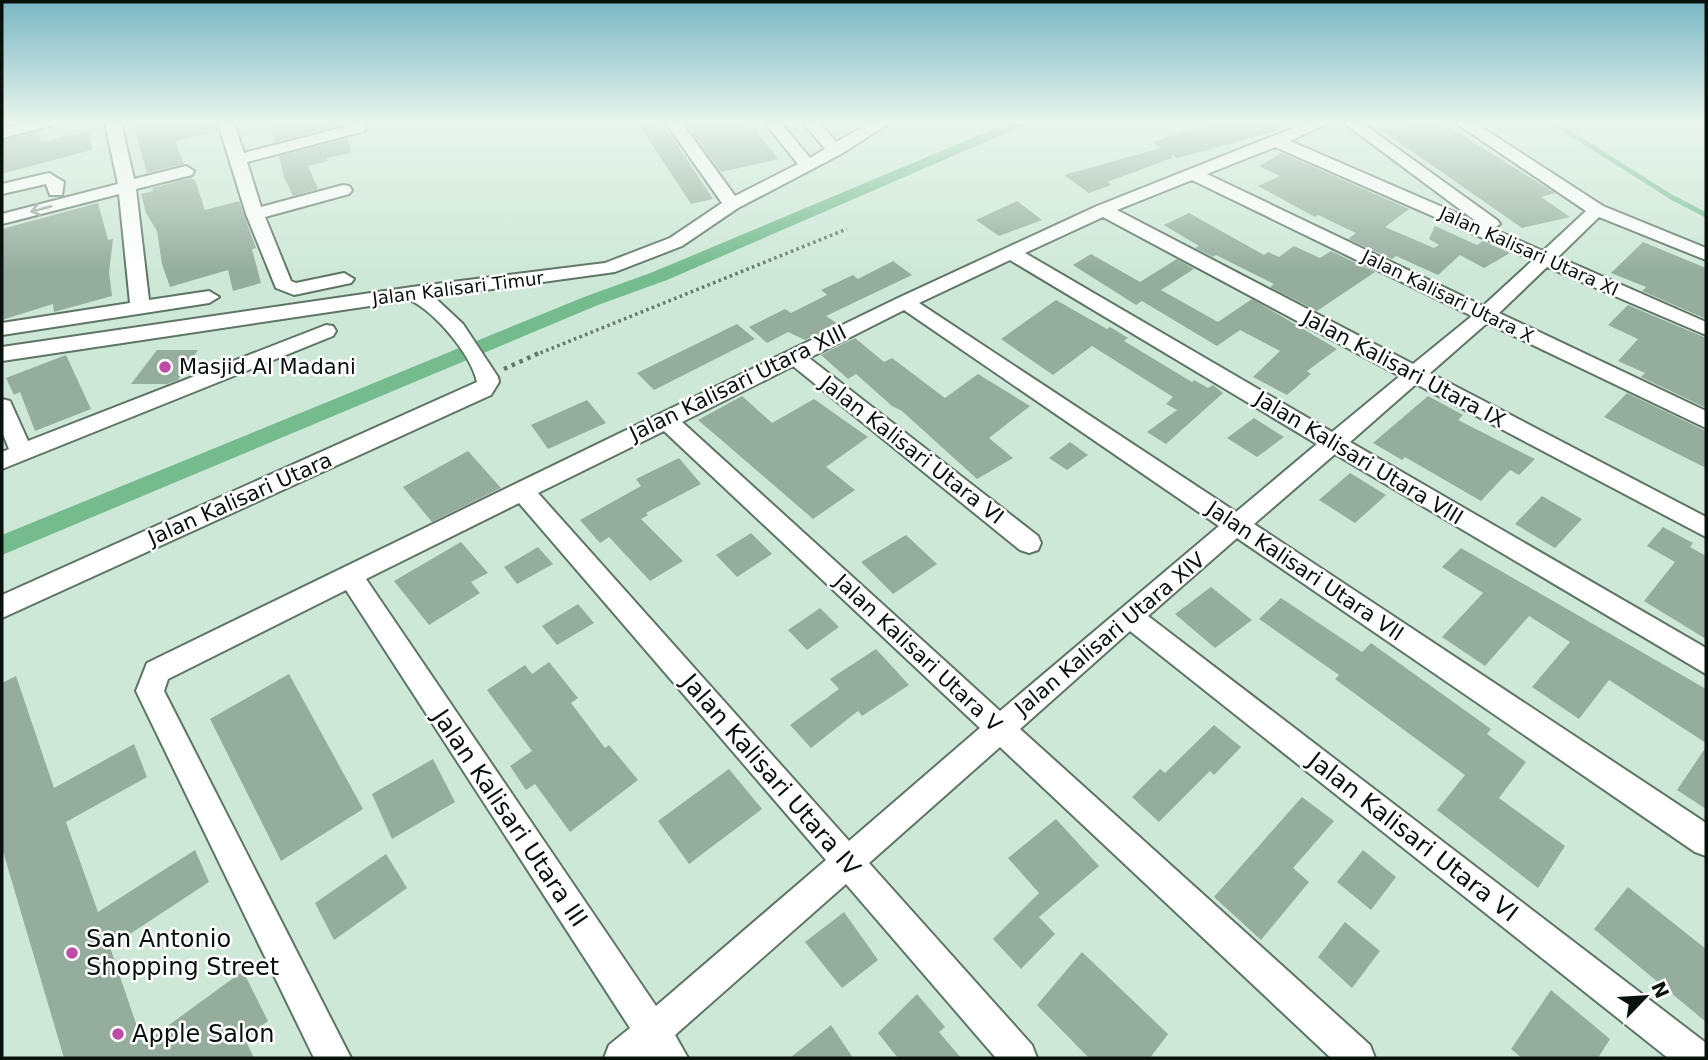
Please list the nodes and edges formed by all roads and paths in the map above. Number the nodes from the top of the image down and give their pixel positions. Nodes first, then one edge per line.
1 (123, 172) edge
2 (154, 172) edge
3 (241, 172) edge
4 (709, 172) edge
5 (795, 172) edge
6 (1349, 172) edge
7 (1421, 172) edge
8 (1540, 172) edge
9 (1190, 173) joint
10 (125, 180) junction
11 (2, 189) edge
12 (343, 190) dead end
13 (56, 191) junction
14 (732, 204) junction
15 (2, 205) edge
16 (1102, 210) junction
17 (1597, 210) junction
18 (255, 214) junction
19 (2, 219) edge
20 (847, 229) dead end
21 (1011, 253) junction
22 (1534, 253) junction
23 (1706, 254) edge
24 (344, 279) dead end
25 (412, 293) junction
26 (209, 298) dead end
27 (905, 302) junction
28 (140, 306) junction
29 (1486, 314) junction
30 (2, 329) edge
31 (1706, 329) edge
32 (326, 331) dead end
33 (2, 354) edge
34 (794, 356) junction
35 (1414, 374) junction
36 (482, 385) junction
37 (2, 406) edge
38 (665, 419) junction
39 (1706, 420) edge
40 (1332, 442) junction
41 (12, 457) edge
42 (522, 491) junction
43 (1237, 525) junction
44 (1706, 528) edge
45 (1029, 543) dead end
46 (351, 577) junction
47 (2, 607) edge
48 (1129, 616) junction
49 (1706, 662) edge
50 (999, 728) junction
51 (1706, 841) edge
52 (847, 862) junction
53 (653, 1033) junction
54 (333, 1058) edge
55 (622, 1058) edge
56 (670, 1058) edge
57 (1019, 1058) edge
58 (1357, 1058) edge
59 (1696, 1058) edge

1 - 10 street
2 - 10 street
3 - 18 street
4 - 14 street
5 - 14 street, Jalan Kalisari Timur
6 - 22 street, Jalan Kalisari Utara XI
7 - 22 street
8 - 17 street
9 - 16 street, Jalan Kalisari Utara XIII
9 - 29 street, Jalan Kalisari Utara X
10 - 13 street
10 -> 19 street
10 - 28 street
11 - 13 street
12 - 18 street
13 - 15 street
14 - 25 street, Jalan Kalisari Timur
16 - 21 street, Jalan Kalisari Utara XIII
16 - 35 street, Jalan Kalisari Utara IX
17 - 22 street, Jalan Kalisari Utara XIV
17 - 23 street
18 - 24 street
20 - 36 path
21 - 27 street, Jalan Kalisari Utara XIII
21 - 40 street, Jalan Kalisari Utara VIII
22 - 29 street, Jalan Kalisari Utara XIV
22 - 31 street, Jalan Kalisari Utara XI
25 - 33 street, Jalan Kalisari Timur
25 - 36 street
26 - 28 street
27 - 34 street, Jalan Kalisari Utara XIII
27 - 43 street, Jalan Kalisari Utara VII
28 - 30 street
29 - 35 street, Jalan Kalisari Utara XIV
29 - 39 street, Jalan Kalisari Utara X
32 - 41 street
34 - 38 street, Jalan Kalisari Utara XIII
34 - 45 street, Jalan Kalisari Utara VI
35 - 40 street, Jalan Kalisari Utara XIV
35 - 44 street, Jalan Kalisari Utara IX
36 - 47 street, Jalan Kalisari Utara
37 - 41 street
38 - 42 street, Jalan Kalisari Utara XIII
38 - 50 street, Jalan Kalisari Utara V
40 - 43 street, Jalan Kalisari Utara XIV
40 - 49 street, Jalan Kalisari Utara VIII
42 - 46 street, Jalan Kalisari Utara XIII
42 - 52 street, Jalan Kalisari Utara IV
43 - 48 street, Jalan Kalisari Utara XIV
43 - 51 street, Jalan Kalisari Utara VII
46 - 53 street, Jalan Kalisari Utara III
46 - 54 street, Jalan Kalisari Utara XIII
48 - 50 street, Jalan Kalisari Utara XIV
48 - 59 street, Jalan Kalisari Utara VI
50 - 52 street, Jalan Kalisari Utara XIV
50 - 58 street, Jalan Kalisari Utara V
52 - 53 street, Jalan Kalisari Utara XIV
52 - 57 street, Jalan Kalisari Utara IV
53 - 55 street, Jalan Kalisari Utara XIV
53 - 56 street, Jalan Kalisari Utara III

